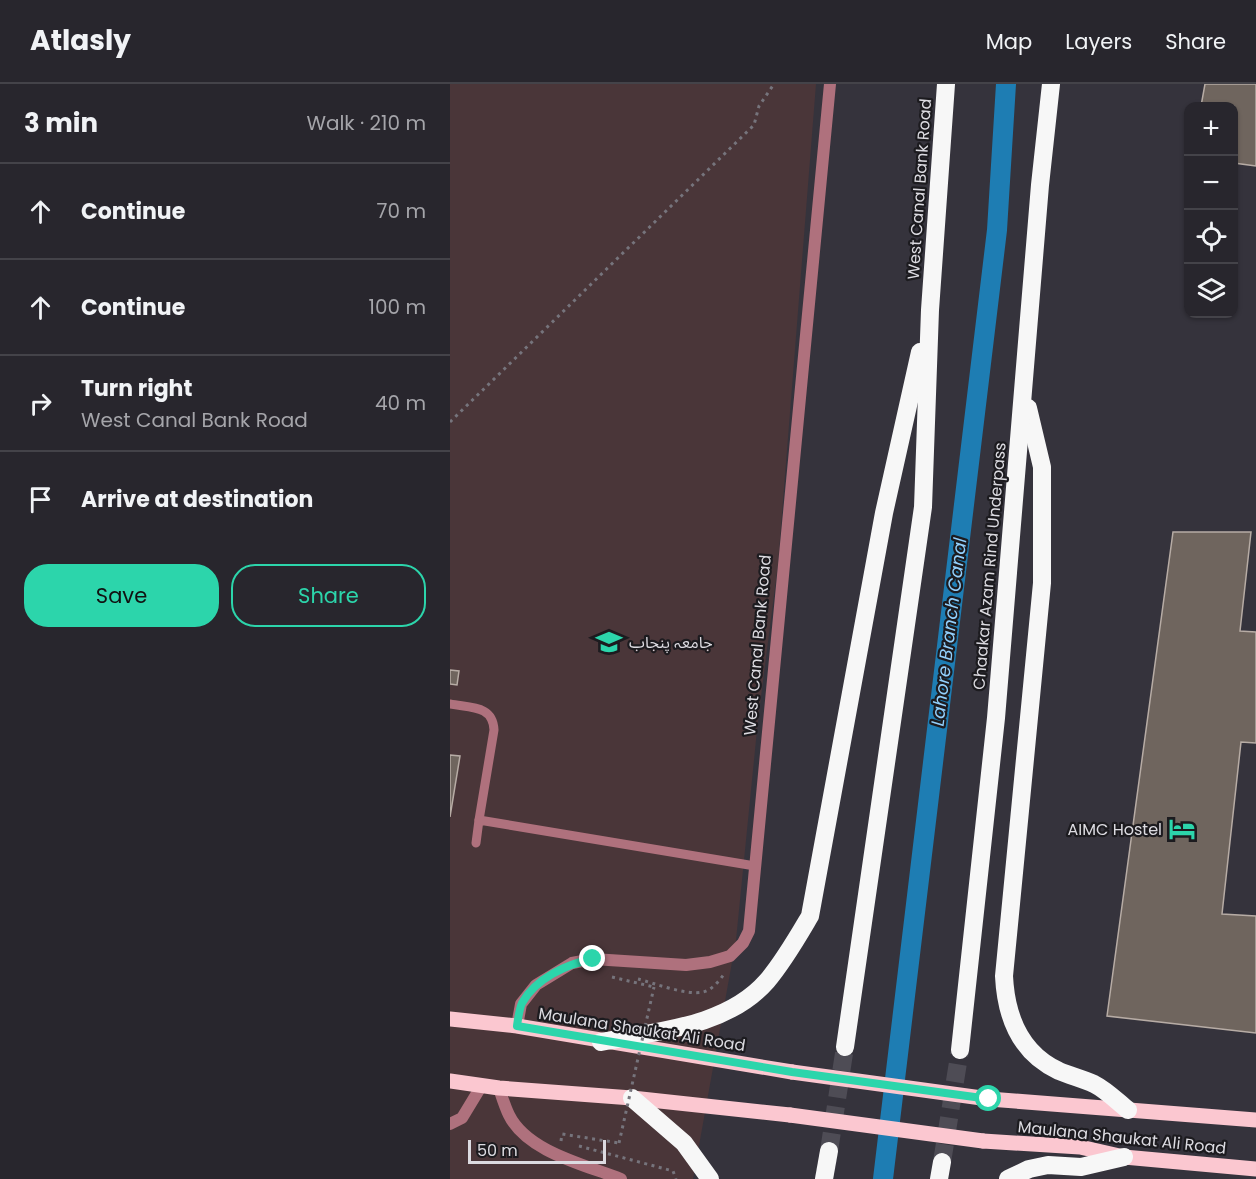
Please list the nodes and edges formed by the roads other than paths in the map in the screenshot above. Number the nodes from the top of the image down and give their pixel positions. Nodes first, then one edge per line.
1 (830, 84) edge
2 (946, 84) edge
3 (1051, 84) edge
4 (930, 310) junction
5 (1024, 392) junction
6 (450, 704) edge
7 (479, 820) junction
8 (476, 843) dead end
9 (755, 866) junction
10 (450, 1019) edge
11 (517, 1026) junction
12 (601, 1042) junction
13 (845, 1047) tunnel mouth
14 (960, 1050) tunnel mouth
15 (450, 1081) edge
16 (482, 1085) junction
17 (499, 1088) junction
18 (632, 1098) junction
19 (1128, 1110) junction
20 (1256, 1120) edge
21 (450, 1124) edge
22 (829, 1151) tunnel mouth
23 (1124, 1157) junction
24 (1256, 1169) edge
25 (621, 1179) edge
26 (710, 1179) edge
27 (824, 1179) edge
28 (1008, 1179) edge

1 - 9 street, West Canal Bank Road
2 - 4 highway, West Canal Bank Road
3 - 5 highway, Chaakar Azam Rind Underpass
4 - 12 highway
4 - 13 highway, West Canal Bank Road
5 - 14 highway, Chaakar Azam Rind Underpass
5 - 19 highway
6 - 7 lane
7 - 8 lane
7 - 9 lane
9 - 11 street, West Canal Bank Road
10 - 11 main road, Maulana Shaukat Ali Road
11 - 12 main road, Maulana Shaukat Ali Road
12 - 19 main road, Maulana Shaukat Ali Road, bridge
15 - 16 main road
16 - 17 main road
16 - 21 street
17 - 18 main road
17 - 25 street
18 - 23 main road, Maulana Shaukat Ali Road, bridge
18 - 26 highway
19 - 20 main road, Maulana Shaukat Ali Road
22 - 27 highway
23 - 24 main road, Maulana Shaukat Ali Road
23 - 28 highway

